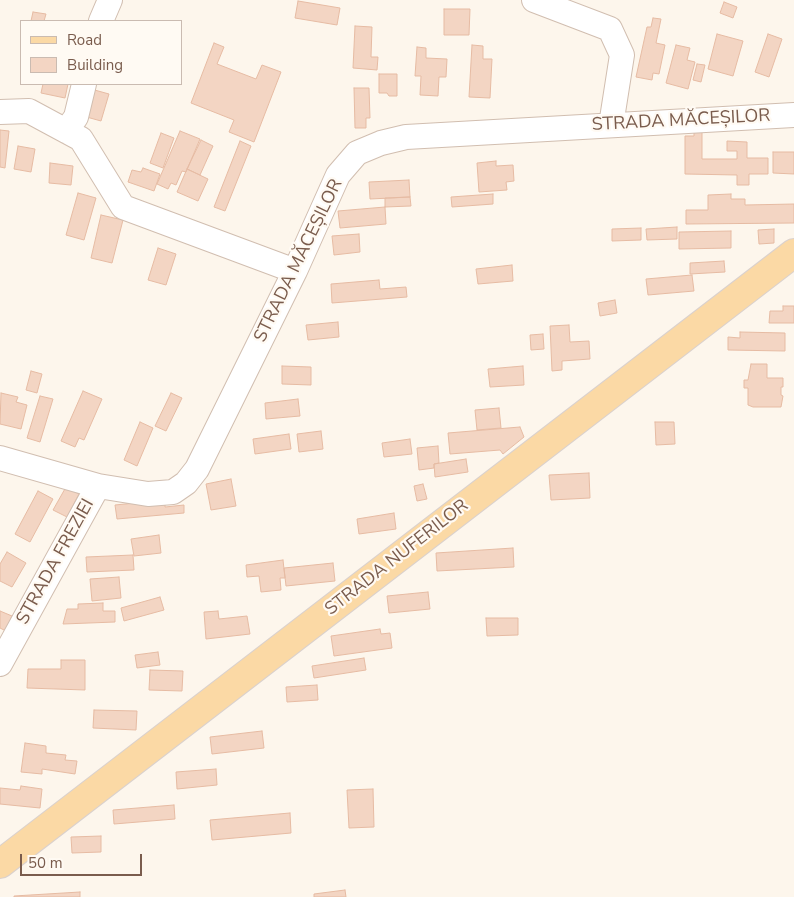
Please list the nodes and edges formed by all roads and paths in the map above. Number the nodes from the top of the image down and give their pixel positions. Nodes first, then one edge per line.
1 (110, 0) edge
2 (534, 0) edge
3 (101, 20) edge
4 (84, 85) edge
5 (0, 112) edge
6 (794, 115) edge
7 (611, 125) junction
8 (66, 131) junction
9 (794, 252) edge
10 (295, 271) junction
11 (0, 458) edge
12 (98, 486) junction
13 (0, 664) edge
14 (0, 864) edge

1 - 3 street
2 - 7 street
4 - 8 street
5 - 8 street
6 - 7 street, STRADA MĂCEȘILOR
7 - 10 street, STRADA MĂCEȘILOR
8 - 10 street
9 - 14 main road, STRADA NUFERILOR
10 - 12 street, STRADA MĂCEȘILOR
11 - 12 street, STRADA MĂCEȘILOR
12 - 13 street, STRADA FREZIEI

